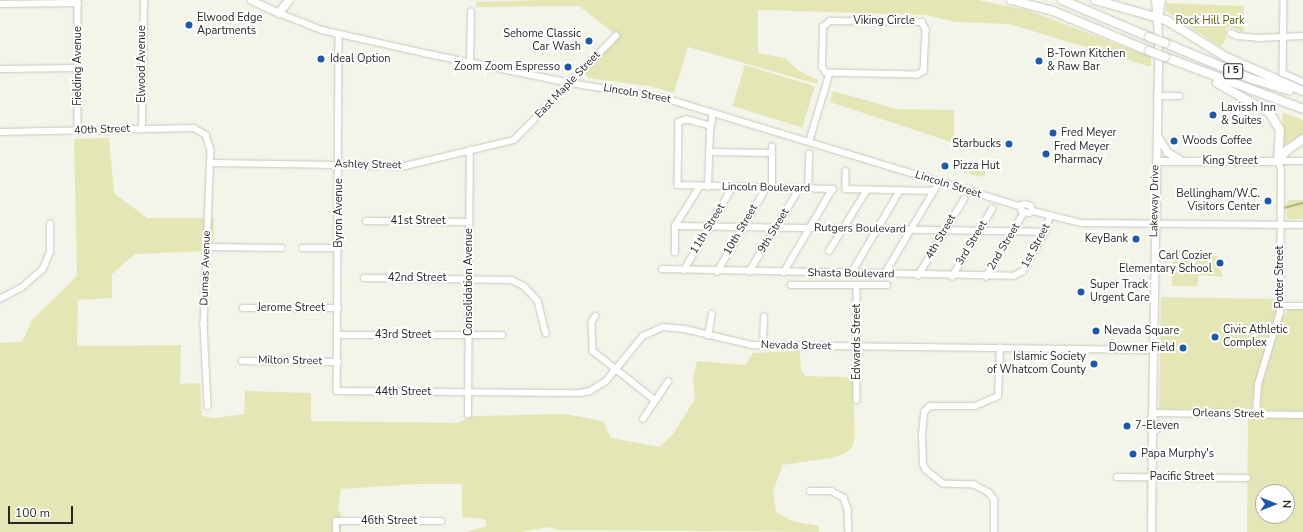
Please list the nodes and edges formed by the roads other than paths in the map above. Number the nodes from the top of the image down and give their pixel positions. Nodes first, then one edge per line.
1 (144, 0) edge
2 (251, 0) edge
3 (289, 0) edge
4 (1011, 0) edge
5 (1062, 0) edge
6 (1095, 0) edge
7 (1155, 0) edge
8 (1161, 0) edge
9 (1284, 0) edge
10 (78, 2) edge
11 (0, 4) edge
12 (471, 12) dead end
13 (279, 13) junction
14 (1158, 18) junction
15 (1231, 33) dead end
16 (339, 34) junction
17 (616, 36) dead end
18 (1158, 36) dead end
19 (1283, 36) junction
20 (1303, 36) edge
21 (1161, 58) junction
22 (470, 63) junction
23 (78, 68) junction
24 (1190, 68) junction
25 (0, 69) edge
26 (829, 75) junction
27 (1303, 82) edge
28 (570, 83) junction
29 (1303, 91) edge
30 (1303, 94) edge
31 (1157, 96) junction
32 (1179, 96) dead end
33 (1303, 109) edge
34 (714, 113) junction
35 (710, 126) junction
36 (142, 129) junction
37 (78, 131) junction
38 (0, 132) edge
39 (204, 132) joint
40 (520, 134) joint
41 (1156, 135) junction
42 (1303, 139) edge
43 (809, 142) junction
44 (772, 147) dead end
45 (470, 150) junction
46 (709, 152) junction
47 (772, 153) junction
48 (809, 154) dead end
49 (1156, 161) junction
50 (1185, 161) junction
51 (1278, 161) junction
52 (1303, 161) edge
53 (211, 163) junction
54 (339, 165) junction
55 (846, 171) dead end
56 (939, 182) junction
57 (700, 186) junction
58 (708, 187) junction
59 (732, 188) junction
60 (769, 188) junction
61 (799, 189) junction
62 (808, 189) junction
63 (867, 190) junction
64 (900, 190) junction
65 (934, 191) junction
66 (964, 199) dead end
67 (992, 209) dead end
68 (1022, 216) dead end
69 (1050, 216) junction
70 (366, 221) dead end
71 (469, 222) junction
72 (1155, 223) junction
73 (50, 224) dead end
74 (1280, 224) junction
75 (1303, 225) edge
76 (675, 226) junction
77 (709, 227) junction
78 (743, 227) junction
79 (776, 228) junction
80 (810, 228) junction
81 (844, 229) junction
82 (878, 229) junction
83 (911, 230) junction
84 (945, 230) junction
85 (979, 231) junction
86 (1013, 231) junction
87 (1045, 232) junction
88 (207, 248) junction
89 (281, 248) dead end
90 (303, 248) dead end
91 (338, 248) junction
92 (829, 251) dead end
93 (675, 253) dead end
94 (662, 269) dead end
95 (684, 270) junction
96 (717, 272) junction
97 (749, 272) junction
98 (784, 273) junction
99 (851, 274) junction
100 (884, 275) junction
101 (918, 276) junction
102 (1018, 276) joint
103 (952, 277) junction
104 (986, 277) junction
105 (364, 278) dead end
106 (469, 278) junction
107 (791, 285) dead end
108 (857, 285) junction
109 (887, 285) dead end
110 (0, 299) edge
111 (1280, 306) junction
112 (1303, 306) edge
113 (243, 308) dead end
114 (338, 308) junction
115 (712, 314) dead end
116 (596, 316) dead end
117 (764, 317) dead end
118 (546, 334) dead end
119 (338, 335) junction
120 (468, 335) junction
121 (502, 335) dead end
122 (708, 336) junction
123 (763, 345) junction
124 (858, 347) junction
125 (1000, 348) junction
126 (1153, 350) junction
127 (242, 361) dead end
128 (338, 362) junction
129 (616, 371) junction
130 (668, 382) dead end
131 (337, 391) joint
132 (468, 392) junction
133 (857, 400) dead end
134 (656, 401) junction
135 (208, 406) dead end
136 (1256, 414) junction
137 (468, 415) dead end
138 (1152, 415) junction
139 (1303, 415) edge
140 (643, 419) dead end
141 (1117, 477) dead end
142 (1152, 477) junction
143 (1247, 478) dead end
144 (810, 491) dead end
145 (441, 521) dead end
146 (336, 532) edge
147 (849, 532) edge
148 (994, 532) edge
149 (1151, 532) edge

1 - 36 street, Elwood Avenue
2 - 13 main road, Lincoln Street
3 - 13 highway
4 - 21 highway, I 5, bridge
5 - 30 highway, I 5, bridge
6 - 14 highway
7 - 14 main road
8 - 14 main road
9 - 19 street
10 - 11 street
10 - 23 street, Fielding Avenue
12 - 22 street
13 - 16 street, Lincoln Street
14 - 18 main road
14 - 29 highway
15 - 19 street
16 - 22 street, Lincoln Street
16 - 54 street, Byron Avenue
17 - 28 street, East Maple Street
19 - 20 street
19 - 27 street
21 - 24 highway, I 5
21 - 31 main road, Lakeway Drive
22 - 28 street, Lincoln Street
23 - 25 street
23 - 37 street, Fielding Avenue
24 - 33 highway, I 5
24 - 51 highway
26 - 26 street, Viking Circle
26 - 43 street
28 - 34 street, Lincoln Street
28 - 40 street, East Maple Street
31 - 32 street
31 - 41 main road, Lakeway Drive
34 - 35 street
34 - 43 street, Lincoln Street
35 - 46 street
35 - 57 street, Lincoln Boulevard
36 - 37 street, 40th Street
36 - 39 street, 40th Street
37 - 38 street, 40th Street
39 - 53 street, Dumas Avenue
40 - 45 street, Ashley Street
41 - 49 main road, Lakeway Drive
41 - 50 main road
42 - 51 highway
43 - 56 street, Lincoln Street
44 - 47 street
45 - 54 street, Ashley Street
45 - 71 street, Consolidation Avenue
46 - 47 street
46 - 58 street
47 - 60 street
48 - 62 street
49 - 50 main road, King Street
49 - 72 main road, Lakeway Drive
50 - 51 main road, King Street
51 - 52 street, King Street
51 - 74 street, Potter Street
53 - 54 street, Ashley Street
53 - 88 street, Dumas Avenue
54 - 91 street, Byron Avenue
55 - 63 street
56 - 65 street
56 - 69 street, Lincoln Street
57 - 58 street, Lincoln Boulevard
57 - 76 street
58 - 59 street, Lincoln Boulevard
59 - 60 street, Lincoln Boulevard
59 - 77 street, 11th Street
60 - 61 street, Lincoln Boulevard
60 - 78 street, 10th Street
61 - 62 street, Lincoln Boulevard
61 - 79 street, 9th Street
62 - 80 street, Lincoln Boulevard
63 - 64 street
63 - 81 street
64 - 65 street
64 - 82 street
65 - 83 street
66 - 84 street, 4th Street
67 - 85 street, 3rd Street
68 - 86 street, 2nd Street
69 - 72 street, Lincoln Street
69 - 87 street, 1st Street
70 - 71 street, 41st Street
71 - 106 street, Consolidation Avenue
72 - 74 street, Lincoln Street
72 - 126 main road, Lakeway Drive
73 - 110 street
74 - 75 street, Lincoln Street
74 - 111 street, Potter Street
76 - 77 street, Rutgers Boulevard
76 - 93 street
77 - 78 street, Rutgers Boulevard
77 - 95 street, 11th Street
78 - 79 street, Rutgers Boulevard
78 - 96 street, 10th Street
79 - 80 street, Rutgers Boulevard
79 - 97 street, 9th Street
80 - 81 street, Rutgers Boulevard
80 - 98 street
81 - 82 street, Rutgers Boulevard
81 - 92 street
82 - 83 street, Rutgers Boulevard
82 - 99 street
83 - 84 street, Rutgers Boulevard
83 - 100 street
84 - 85 street, Rutgers Boulevard
84 - 101 street, 4th Street
85 - 86 street, Rutgers Boulevard
85 - 103 street, 3rd Street
86 - 87 street, Rutgers Boulevard
86 - 104 street, 2nd Street
87 - 102 street, 1st Street
88 - 89 street
88 - 135 street, Dumas Avenue
90 - 91 street
91 - 114 street, Byron Avenue
94 - 95 street, Shasta Boulevard
95 - 96 street, Shasta Boulevard
96 - 97 street, Shasta Boulevard
97 - 98 street, Shasta Boulevard
98 - 99 street, Shasta Boulevard
99 - 100 street, Shasta Boulevard
100 - 101 street, Shasta Boulevard
101 - 103 street, Shasta Boulevard
102 - 104 street, Shasta Boulevard
103 - 104 street, Shasta Boulevard
105 - 106 street, 42nd Street
106 - 118 street, 42nd Street
106 - 120 street, Consolidation Avenue
107 - 108 street
108 - 109 street
108 - 124 street, Edwards Street
111 - 112 street
111 - 136 street, Potter Street
113 - 114 street, Jerome Street
114 - 119 street, Byron Avenue
115 - 122 street
116 - 129 street
117 - 123 street
119 - 120 street, 43rd Street
119 - 128 street, Byron Avenue
120 - 121 street, 43rd Street
120 - 132 street, Consolidation Avenue
122 - 123 street, Nevada Street
122 - 129 street, Nevada Street
123 - 124 street, Nevada Street
124 - 125 street, Nevada Street
124 - 133 street, Edwards Street
125 - 126 street, Nevada Street
125 - 148 street
126 - 138 main road, Lakeway Drive
127 - 128 street, Milton Street
128 - 131 street, Byron Avenue
129 - 132 street, Nevada Street
129 - 134 street
130 - 134 street
131 - 132 street, 44th Street
132 - 137 street, Consolidation Avenue
134 - 140 street
136 - 138 street, Orleans Street
136 - 139 street, Orleans Street
138 - 142 main road, Lakeway Drive
141 - 142 street, Pacific Street
142 - 143 street, Pacific Street
142 - 149 main road, Lakeway Drive
144 - 147 street
145 - 146 street, 46th Street

